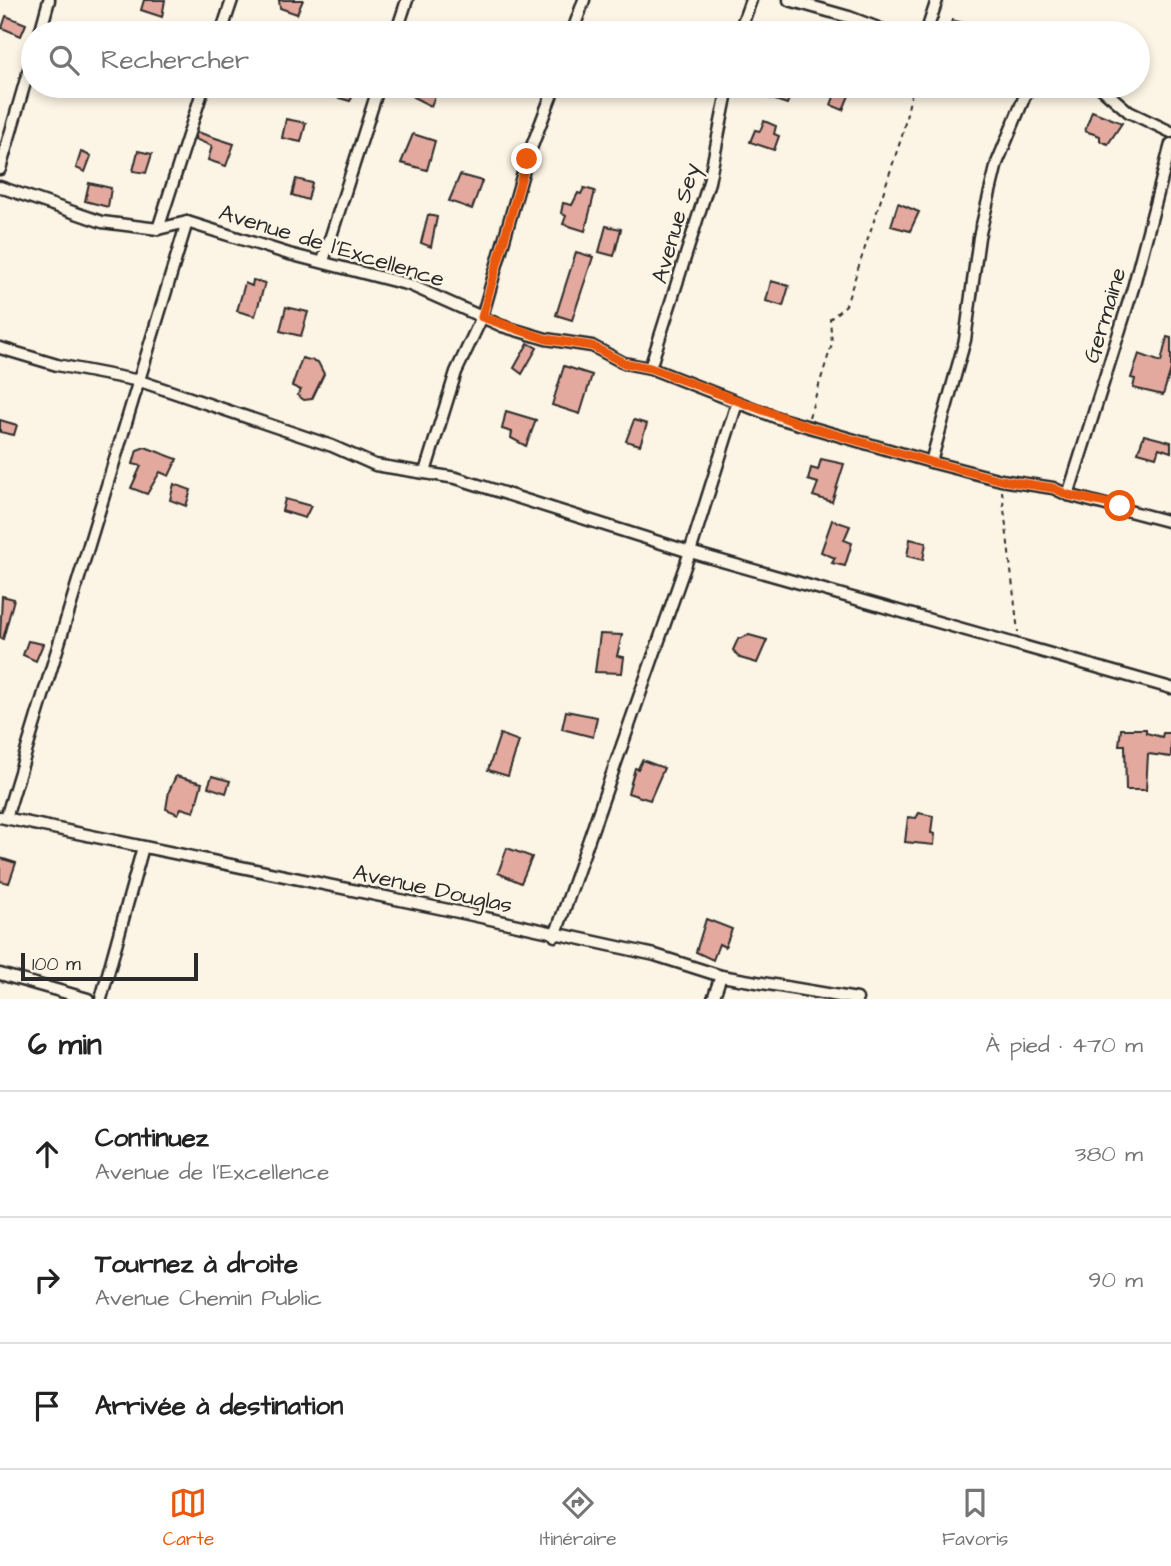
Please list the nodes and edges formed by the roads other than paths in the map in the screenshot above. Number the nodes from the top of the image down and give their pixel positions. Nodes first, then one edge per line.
1 (49, 0) edge
2 (232, 0) edge
3 (407, 0) edge
4 (583, 0) edge
5 (751, 0) edge
6 (789, 0) edge
7 (937, 0) edge
8 (43, 21) edge
9 (225, 21) edge
10 (400, 21) edge
11 (576, 21) edge
12 (743, 21) edge
13 (860, 21) edge
14 (930, 21) edge
15 (21, 96) edge
16 (200, 98) edge
17 (375, 98) edge
18 (550, 98) edge
19 (726, 98) edge
20 (1024, 98) edge
21 (1112, 98) edge
22 (1171, 132) edge
23 (1171, 144) edge
24 (0, 169) edge
25 (0, 187) edge
26 (187, 222) junction
27 (158, 229) junction
28 (323, 261) junction
29 (482, 317) junction
30 (0, 348) edge
31 (650, 368) junction
32 (140, 381) junction
33 (737, 403) junction
34 (931, 462) junction
35 (425, 472) junction
36 (1068, 495) junction
37 (1171, 522) edge
38 (690, 552) junction
39 (1171, 688) edge
40 (3, 818) edge
41 (143, 847) junction
42 (555, 936) junction
43 (0, 974) edge
44 (720, 976) junction
45 (88, 999) edge
46 (102, 999) edge
47 (713, 999) edge
48 (857, 999) edge

1 - 8 street
2 - 9 street
3 - 10 street
4 - 11 street
5 - 12 street
6 - 13 street
7 - 14 street
15 - 24 street
16 - 27 street
17 - 28 street
18 - 29 street
19 - 31 street, Avenue Sey
20 - 34 street
21 - 22 street
23 - 36 street, Germaine
25 - 27 street, Avenue de l'Excellence
26 - 27 street, Avenue de l'Excellence
26 - 28 street, Avenue de l'Excellence
26 - 32 street
28 - 29 street, Avenue de l'Excellence
29 - 31 street, Avenue de l'Excellence
29 - 35 street
30 - 32 street
31 - 33 street, Avenue de l'Excellence
32 - 35 street
32 - 40 street
33 - 34 street, Avenue de l'Excellence
33 - 38 street
34 - 36 street, Avenue de l'Excellence
35 - 38 street
36 - 37 street, Avenue de l'Excellence
38 - 39 street
38 - 42 street
40 - 41 street, Avenue Douglas
41 - 42 street, Avenue Douglas
41 - 46 street
42 - 44 street, Avenue Douglas
43 - 45 street
44 - 47 street
44 - 48 street, Avenue Douglas

